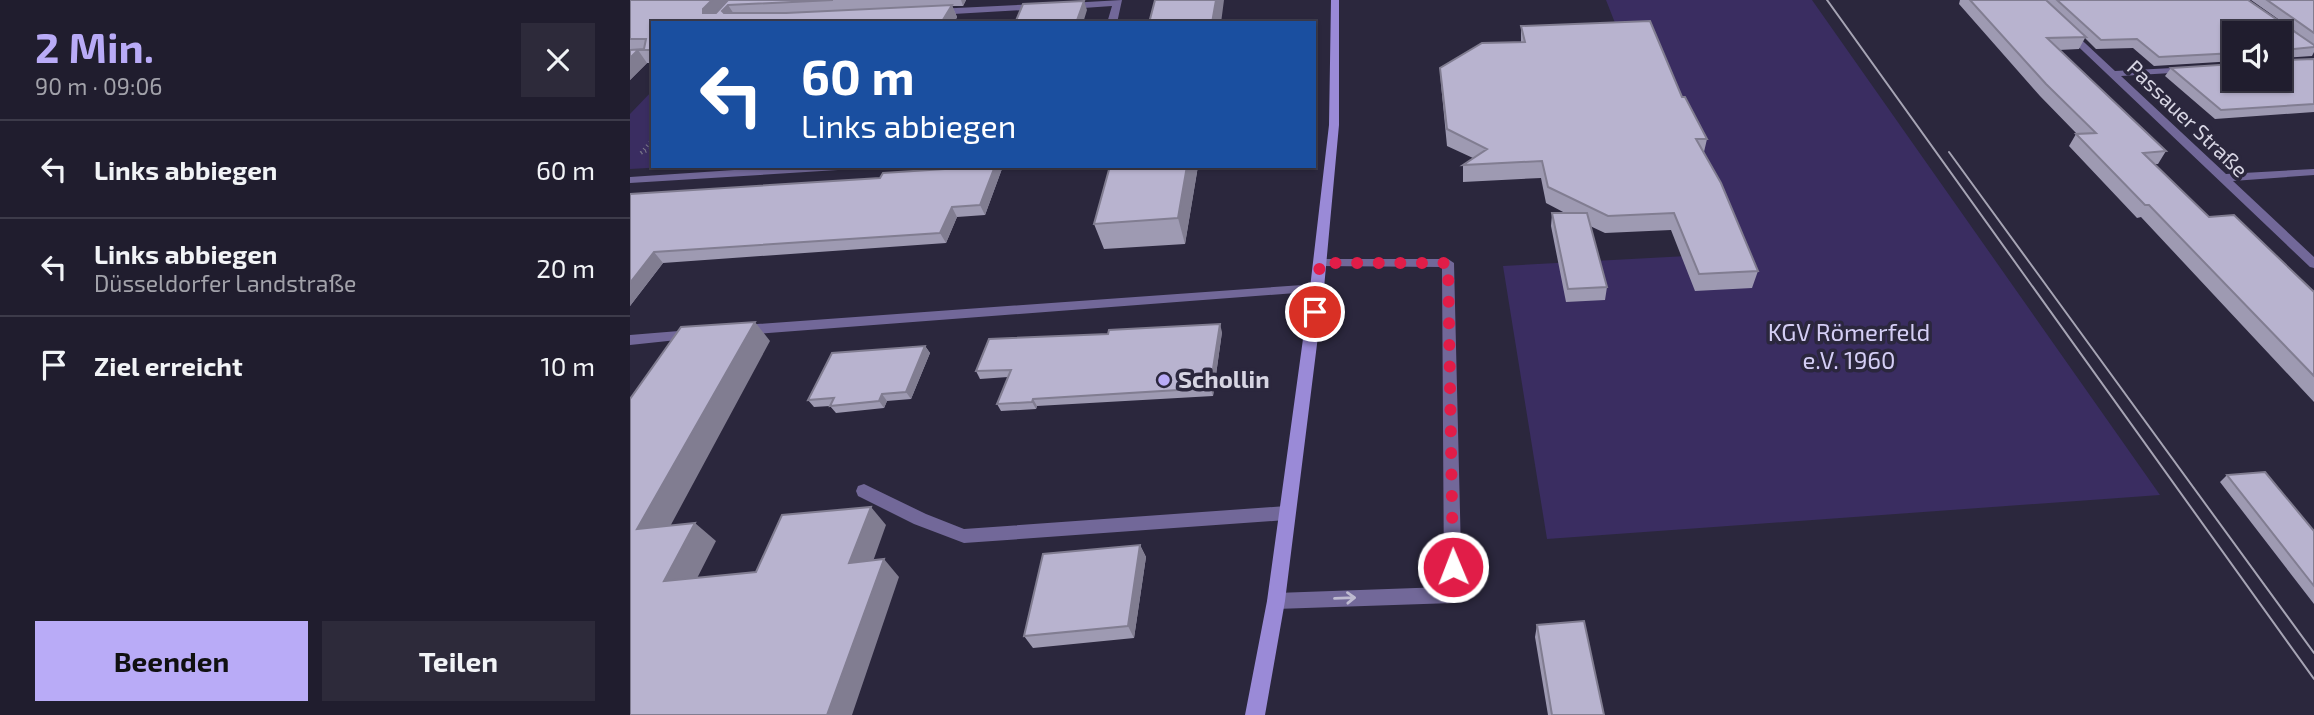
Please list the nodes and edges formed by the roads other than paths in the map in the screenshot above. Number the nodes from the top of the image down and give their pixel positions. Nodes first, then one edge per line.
1 (1335, 0) edge
2 (1118, 2) edge
3 (1064, 6) edge
4 (1050, 7) edge
5 (929, 13) edge
6 (2055, 19) edge
7 (1113, 21) edge
8 (2194, 69) edge
9 (2113, 74) junction
10 (822, 168) edge
11 (2314, 172) edge
12 (2221, 178) junction
13 (630, 180) edge
14 (1320, 263) junction
15 (2314, 264) edge
16 (1317, 288) junction
17 (630, 340) edge
18 (864, 491) dead end
19 (1286, 513) junction
20 (1276, 601) junction
21 (1255, 715) edge

1 - 14 main road
2 - 3 street
2 - 7 street
4 - 5 street
6 - 9 street, Passauer Straße
8 - 9 street
9 - 12 street, Passauer Straße
10 - 13 street
11 - 12 street
12 - 15 street, Passauer Straße
14 - 16 main road
20 -> 14 street
16 - 17 street
16 - 19 main road
18 - 19 street
19 - 20 main road
20 - 21 main road

